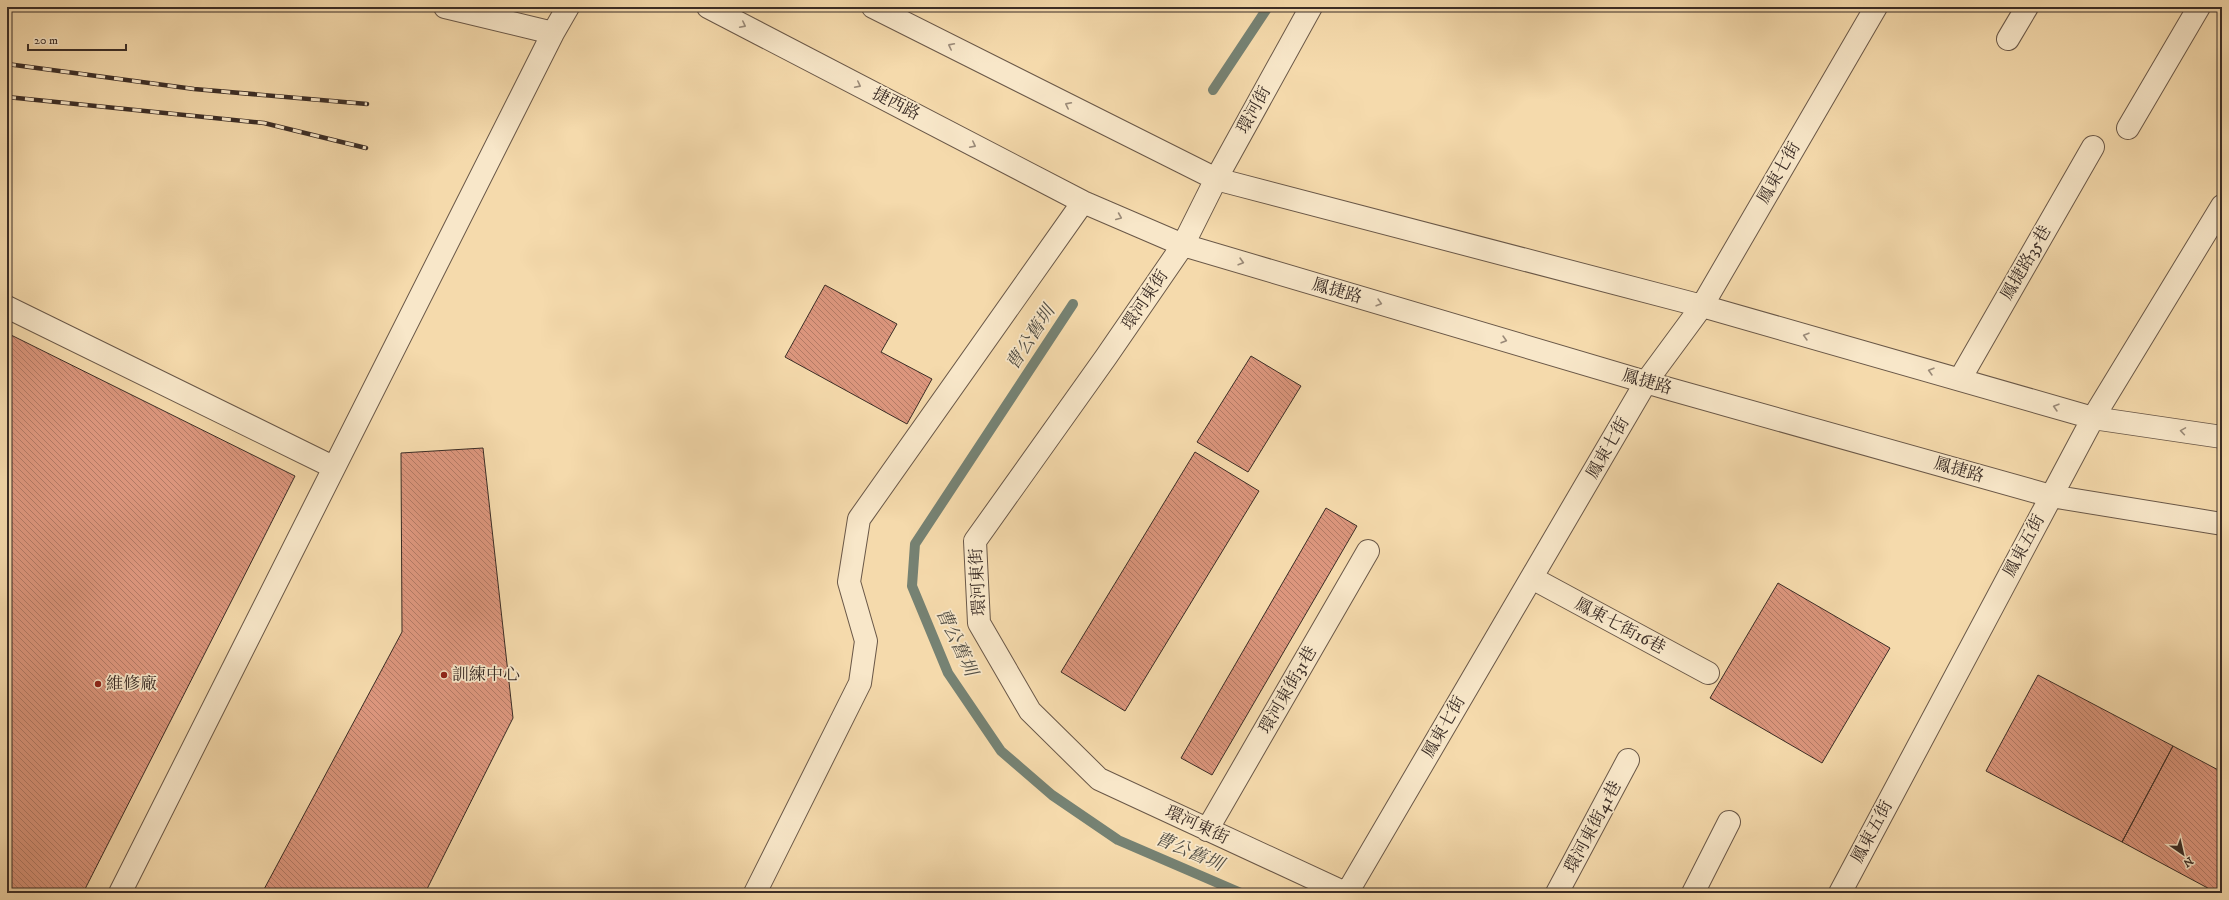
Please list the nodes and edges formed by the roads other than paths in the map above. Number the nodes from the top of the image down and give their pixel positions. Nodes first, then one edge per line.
1 (445, 7) edge
2 (568, 7) edge
3 (708, 7) edge
4 (873, 7) edge
5 (1311, 7) edge
6 (1876, 7) edge
7 (2027, 7) edge
8 (2200, 7) edge
9 (470, 11) edge
10 (553, 33) junction
11 (2008, 39) dead end
12 (2128, 128) dead end
13 (2093, 147) dead end
14 (1216, 179) junction
15 (1083, 202) junction
16 (2222, 206) edge
17 (1199, 213) joint
18 (1183, 245) junction
19 (1702, 306) junction
20 (7, 307) edge
21 (1960, 379) junction
22 (1646, 382) junction
23 (2093, 418) junction
24 (2222, 437) edge
25 (333, 467) junction
26 (2051, 496) junction
27 (2222, 524) edge
28 (1368, 551) dead end
29 (1532, 578) junction
30 (1708, 673) dead end
31 (1628, 760) dead end
32 (1729, 822) dead end
33 (1208, 830) junction
34 (120, 893) edge
35 (755, 893) edge
36 (1346, 893) edge
37 (1558, 893) edge
38 (1693, 893) edge
39 (1840, 893) edge

1 - 9 street
2 - 10 street
3 -> 15 street, 捷西路
14 -> 4 street
5 - 14 street, 環河街
6 - 19 street, 鳳東七街
7 - 11 street
8 - 12 street
9 - 10 street
10 - 25 street
13 - 21 street, 鳳捷路35巷
14 - 17 street, 環河街
14 - 19 street
15 -> 18 street, 鳳捷路
15 - 35 street
16 - 23 street, 鳳東五街
17 - 18 street, 環河東街
18 -> 22 street, 鳳捷路
18 - 33 street, 環河東街
21 -> 19 street
19 - 22 street, 鳳東七街
20 - 25 street
23 -> 21 street
22 - 26 street, 鳳捷路
22 - 29 street, 鳳東七街
24 -> 23 street
23 - 26 street, 鳳東五街
25 - 34 street
26 - 27 street, 鳳捷路
26 - 39 street, 鳳東五街
28 - 33 street, 環河東街31巷
29 - 30 street, 鳳東七街16巷
29 - 36 street, 鳳東七街
31 - 37 street, 環河東街41巷
32 - 38 street
33 - 36 street, 環河東街

